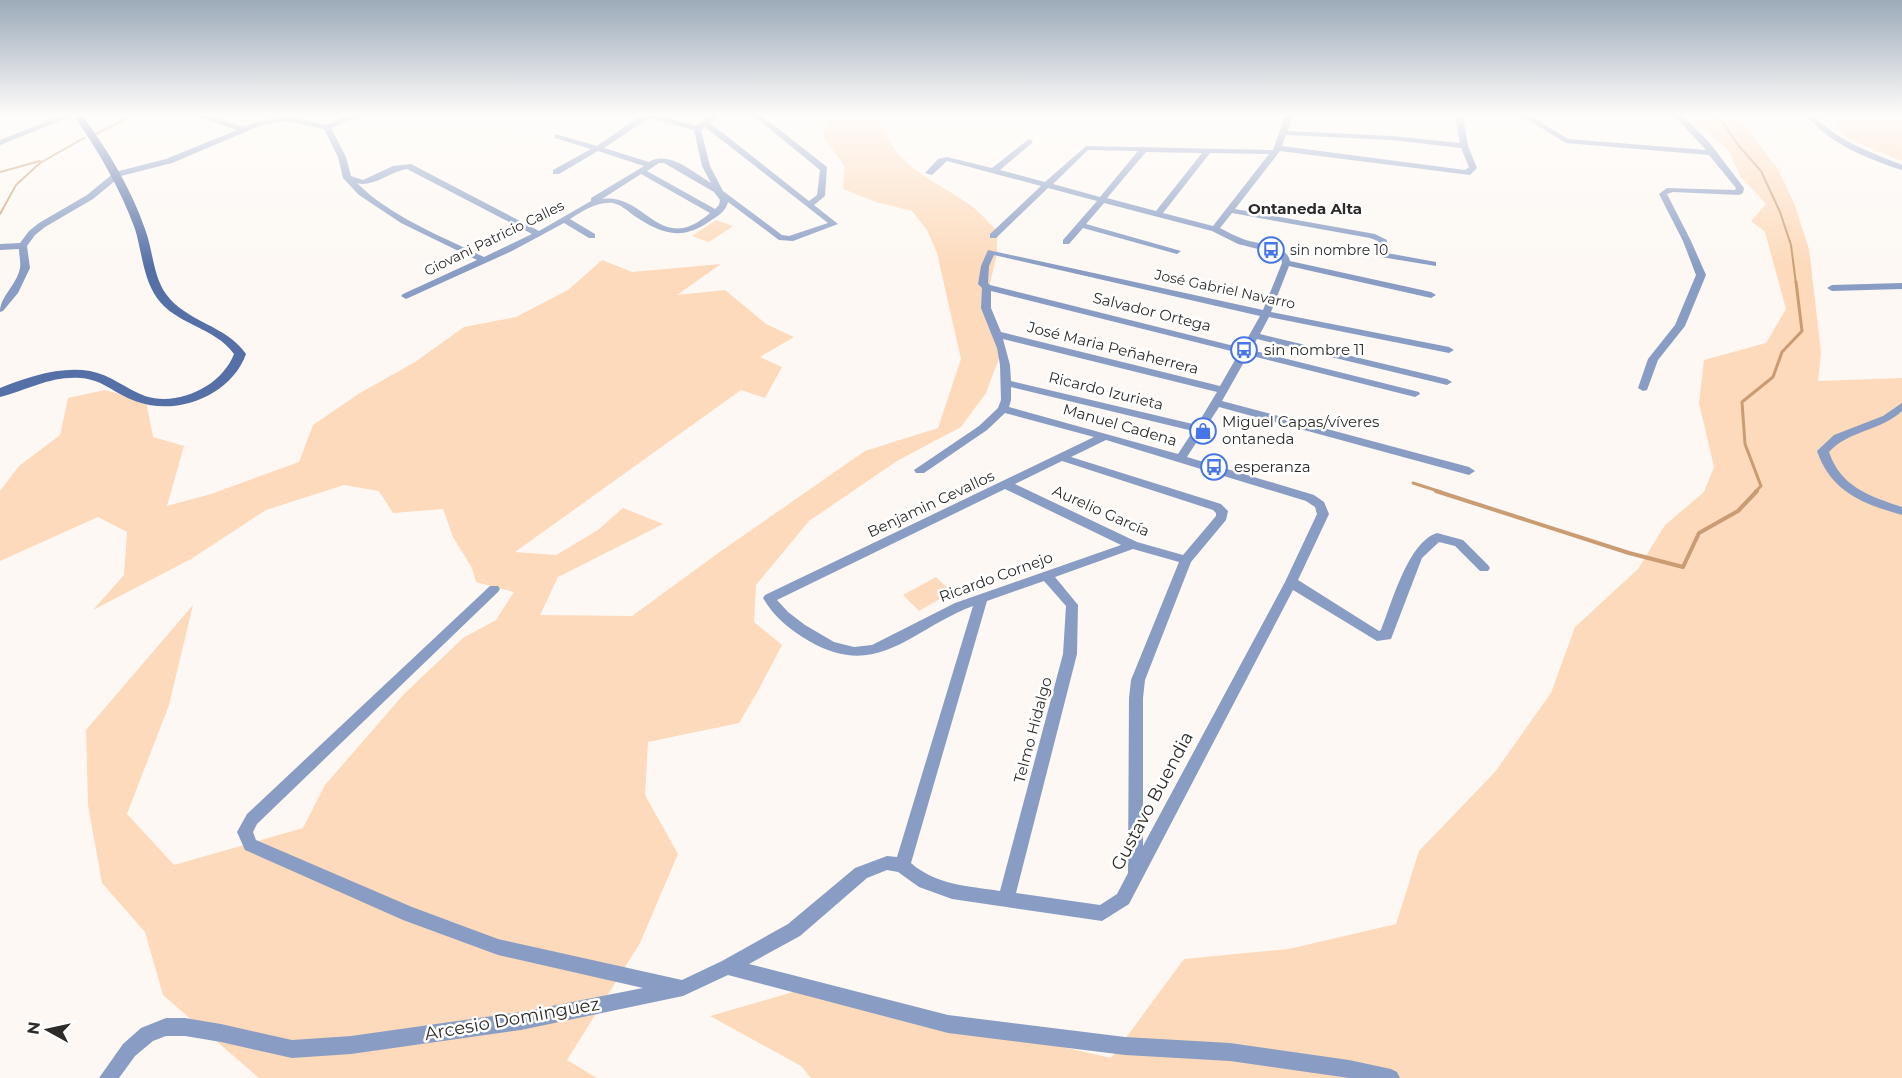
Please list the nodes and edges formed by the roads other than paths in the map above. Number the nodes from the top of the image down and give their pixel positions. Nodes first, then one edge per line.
1 (113, 166) edge
2 (148, 166) edge
3 (344, 166) edge
4 (406, 166) edge
5 (409, 166) edge
6 (566, 166) edge
7 (648, 166) edge
8 (677, 166) edge
9 (707, 166) edge
10 (761, 166) edge
11 (821, 166) edge
12 (937, 166) edge
13 (975, 166) edge
14 (999, 166) edge
15 (1065, 166) edge
16 (1130, 166) edge
17 (1195, 166) edge
18 (1263, 166) edge
19 (1411, 166) edge
20 (1472, 166) edge
21 (1722, 166) edge
22 (641, 171) junction
23 (994, 171) junction
24 (556, 172) dead end
25 (929, 173) dead end
26 (118, 174) junction
27 (347, 178) junction
28 (1045, 185) junction
29 (717, 190) junction
30 (1104, 199) junction
31 (589, 204) junction
32 (810, 204) junction
33 (1228, 210) junction
34 (717, 213) junction
35 (1159, 213) junction
36 (566, 220) junction
37 (1082, 226) junction
38 (1215, 229) junction
39 (538, 234) junction
40 (592, 236) dead end
41 (993, 236) dead end
42 (1066, 242) dead end
43 (23, 246) junction
44 (0, 247) edge
45 (1177, 251) dead end
46 (483, 260) junction
47 (1286, 263) junction
48 (1433, 264) dead end
49 (1902, 286) edge
50 (987, 287) junction
51 (1832, 288) dead end
52 (1431, 295) dead end
53 (406, 296) dead end
54 (0, 309) edge
55 (1266, 314) junction
56 (996, 334) junction
57 (1254, 335) junction
58 (1244, 350) junction
59 (1449, 350) dead end
60 (1006, 382) junction
61 (1447, 382) dead end
62 (1643, 388) dead end
63 (1222, 390) junction
64 (0, 393) edge
65 (1415, 394) dead end
66 (1216, 403) junction
67 (1902, 406) edge
68 (1003, 409) junction
69 (1198, 429) junction
70 (1105, 436) junction
71 (1060, 457) junction
72 (1181, 458) junction
73 (920, 470) dead end
74 (1469, 471) dead end
75 (1007, 485) junction
76 (1902, 511) edge
77 (1323, 514) joint
78 (1133, 545) junction
79 (1186, 560) junction
80 (1484, 568) dead end
81 (1047, 577) junction
82 (1291, 582) junction
83 (494, 589) dead end
84 (982, 598) junction
85 (874, 650) joint
86 (902, 865) junction
87 (1135, 873) junction
88 (1006, 899) junction
89 (728, 967) junction
90 (683, 988) junction
91 (108, 1078) edge
92 (1391, 1078) edge

1 - 26 street
2 - 26 street
3 - 27 street
4 - 27 street
5 - 39 street
6 - 24 street
7 - 22 street
8 - 29 street
9 - 29 street
10 - 32 street
11 - 32 street
12 - 25 street
13 - 23 street
14 - 23 street
15 - 28 street
16 - 30 street
17 - 35 street
18 - 33 street
19 - 20 street
21 - 62 street
22 - 31 street
22 - 34 street
23 - 28 street
26 - 43 street
26 - 64 street
27 - 46 street
28 - 30 street
28 - 41 street
29 - 32 street
29 - 34 street
30 - 35 street
30 - 37 street
31 - 34 street, Giovani Patricio Calles
31 - 36 street, Giovani Patricio Calles
33 - 38 street
33 - 48 street
35 - 38 street
36 - 39 street, Giovani Patricio Calles
36 - 40 street
37 - 42 street
37 - 45 street
38 - 47 street
39 - 46 street, Giovani Patricio Calles
43 - 44 street
43 - 54 street
46 - 53 street, Giovani Patricio Calles
47 - 52 street
47 - 55 street
49 - 51 street
50 - 55 street, José Gabriel Navarro
50 - 56 street
50 - 58 street, Salvador Ortega
55 - 57 street
55 - 59 street, José Gabriel Navarro
56 - 60 street
56 - 63 street, José Maria Peñaherrera
57 - 58 street
57 - 61 street
58 - 63 street
58 - 65 street, Salvador Ortega
60 - 68 street
60 - 69 street, Ricardo Izurieta
63 - 66 street
66 - 69 street
66 - 74 street
67 - 76 street
68 - 70 street, Manuel Cadena
68 - 73 street
69 - 72 street
70 - 71 street, Benjamin Cevallos
70 - 72 street, Manuel Cadena
71 - 75 street, Benjamin Cevallos
71 - 79 street
72 - 77 street, Manuel Cadena
75 - 78 street, Aurelio García
75 - 85 street, Benjamin Cevallos
77 - 82 street, Gustavo Buendia
78 - 79 street, Aurelio García
78 - 81 street, Ricardo Cornejo
79 - 87 street
80 - 82 street
81 - 84 street, Ricardo Cornejo
81 - 88 street, Telmo Hidalgo
82 - 87 street, Gustavo Buendia
83 - 90 street
84 - 85 street, Ricardo Cornejo
84 - 86 street
86 - 88 street, Gustavo Buendia
86 - 89 street, Arcesio Dominguez
87 - 88 street, Gustavo Buendia
89 - 90 street, Arcesio Dominguez
89 - 92 street
90 - 91 street, Arcesio Dominguez

